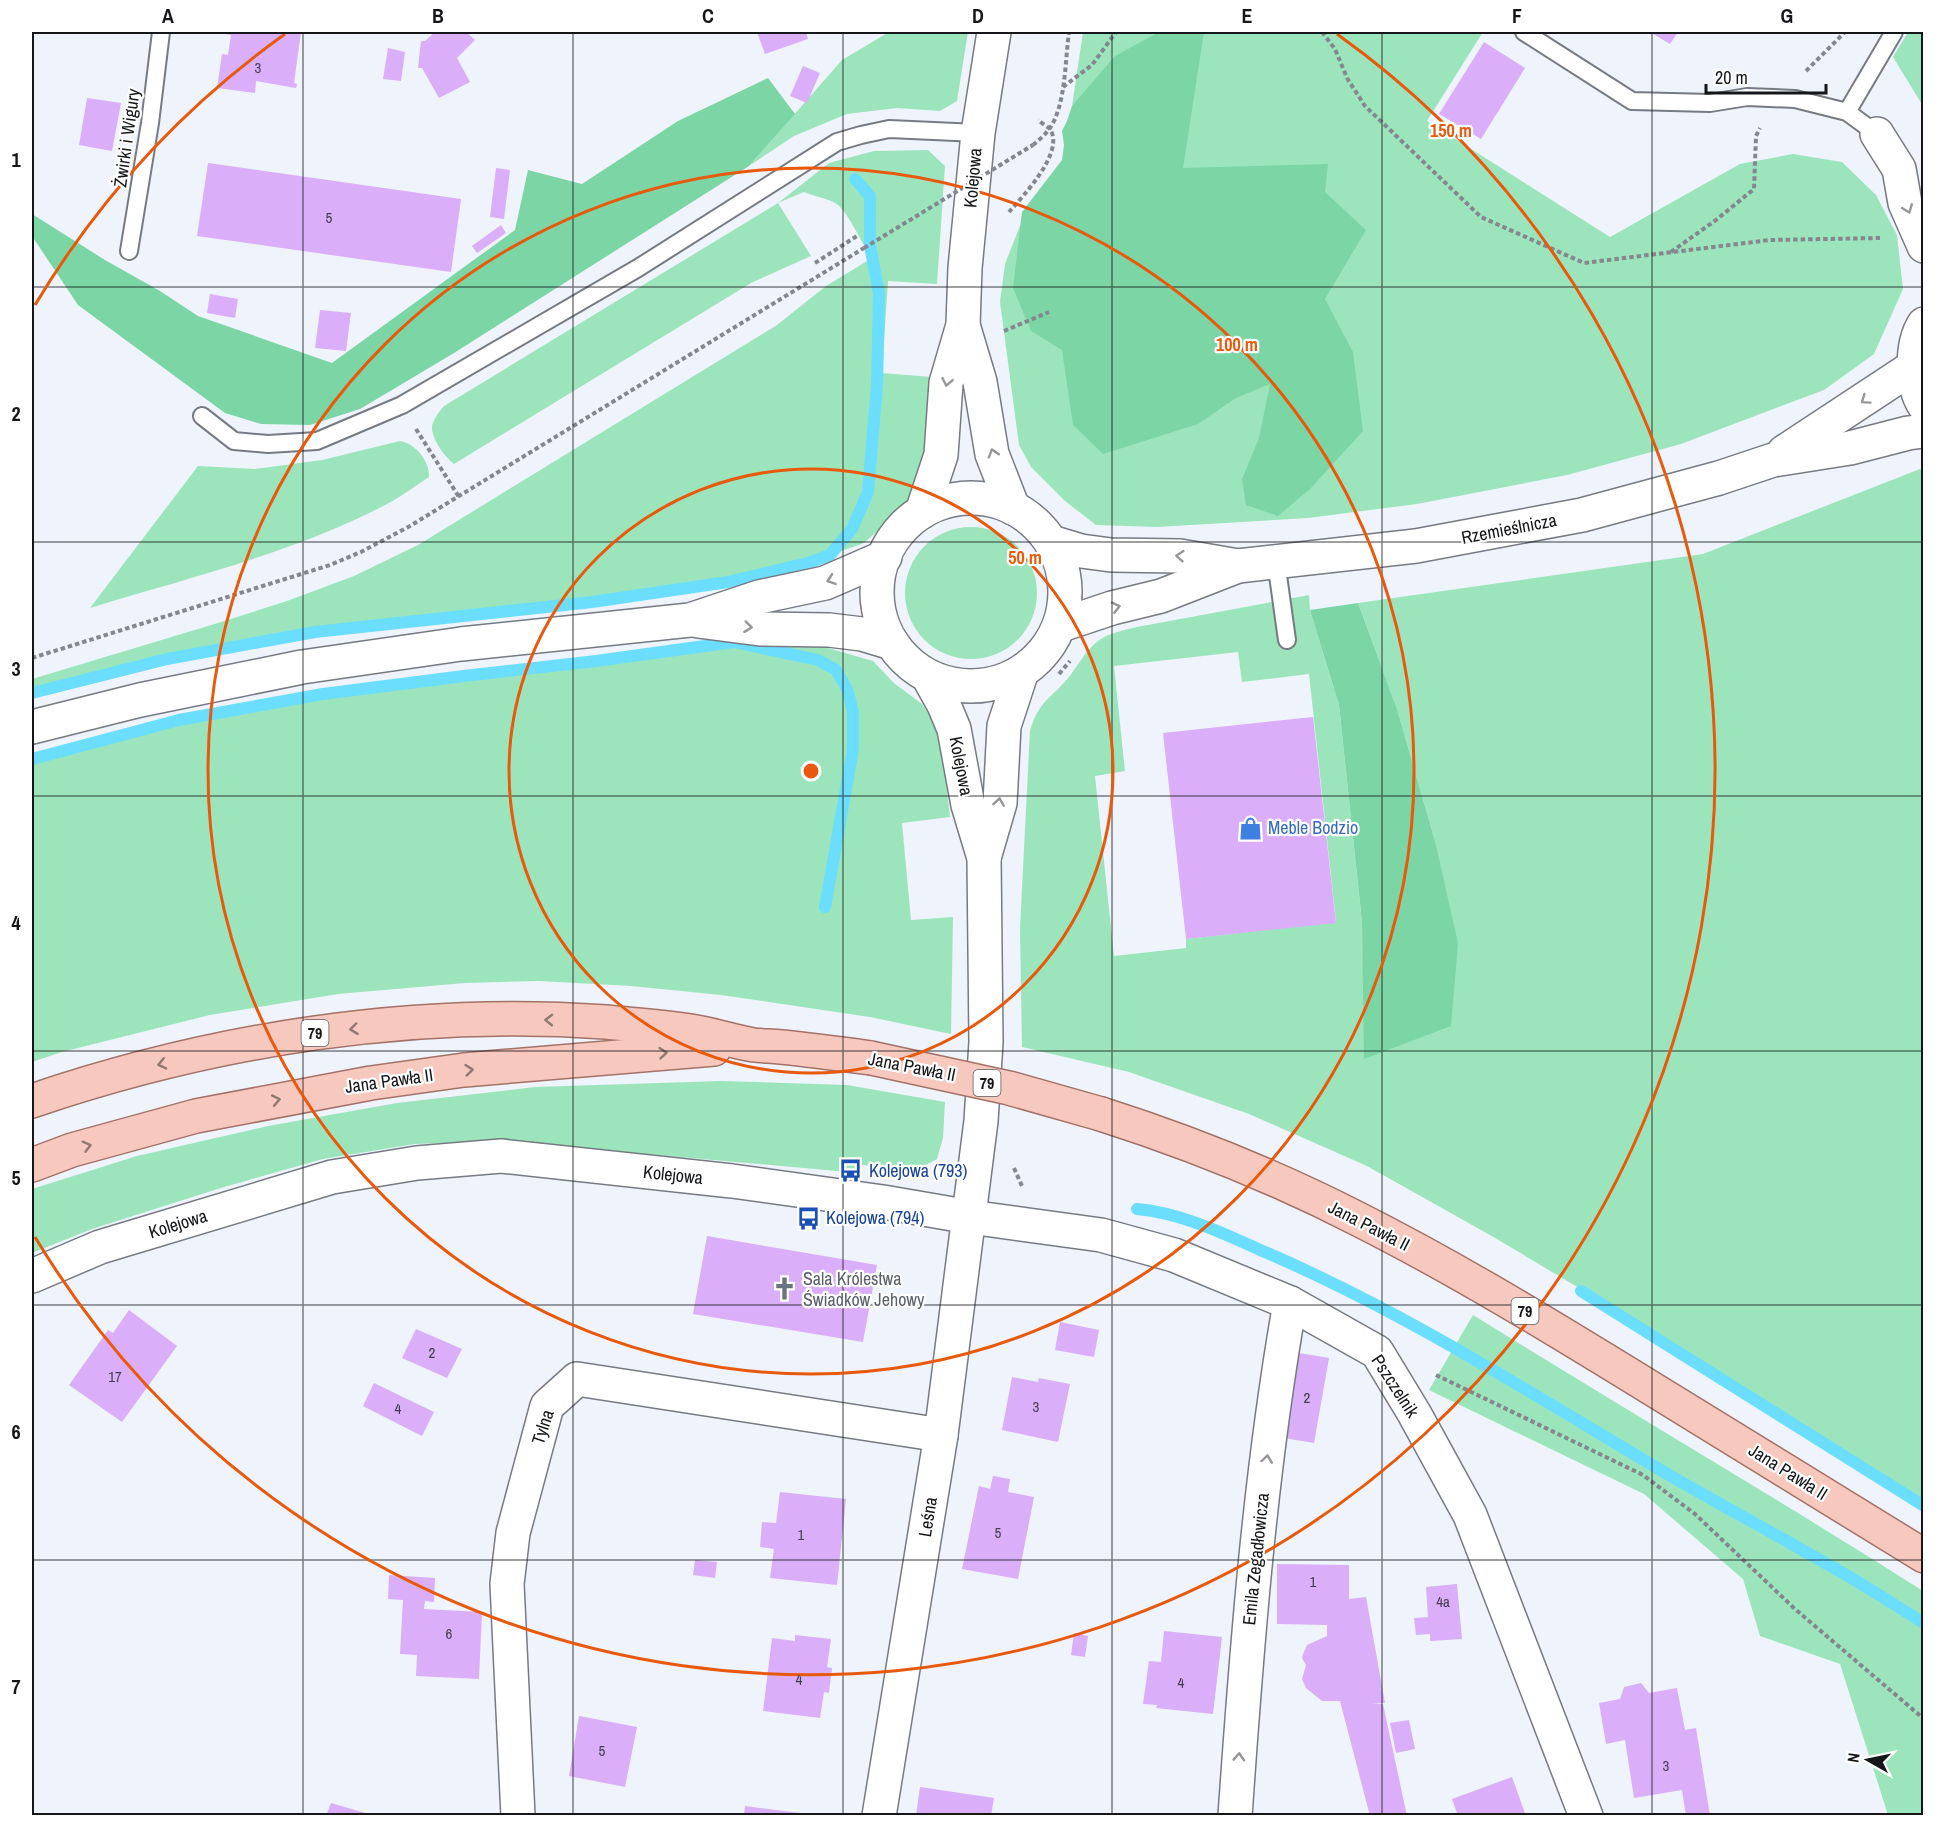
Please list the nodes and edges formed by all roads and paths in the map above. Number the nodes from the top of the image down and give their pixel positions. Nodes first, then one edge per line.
1 (161, 32) edge
2 (994, 32) edge
3 (1069, 32) edge
4 (1116, 32) edge
5 (1322, 32) edge
6 (1524, 32) edge
7 (1845, 32) edge
8 (1894, 32) edge
9 (1062, 88) junction
10 (1777, 99) junction
11 (1846, 112) junction
12 (1038, 120) dead end
13 (1050, 129) junction
14 (978, 133) junction
15 (1877, 134) joint
16 (1911, 178) edge
17 (1011, 210) dead end
18 (857, 236) dead end
19 (1881, 238) dead end
20 (1923, 246) edge
21 (129, 251) dead end
22 (1671, 252) junction
23 (815, 263) dead end
24 (1049, 312) dead end
25 (1923, 324) edge
26 (963, 325) junction
27 (1001, 332) dead end
28 (1913, 367) junction
29 (402, 405) junction
30 (1923, 405) edge
31 (202, 416) dead end
32 (1923, 431) edge
33 (1773, 460) junction
34 (459, 497) junction
35 (1013, 508) junction
36 (922, 512) junction
37 (1051, 543) junction
38 (885, 557) junction
39 (1276, 561) junction
40 (1238, 566) junction
41 (690, 620) junction
42 (1061, 625) junction
43 (1287, 640) dead end
44 (892, 643) junction
45 (1073, 657) dead end
46 (32, 658) edge
47 (1021, 674) junction
48 (929, 678) junction
49 (1054, 680) dead end
50 (32, 728) edge
51 (984, 858) junction
52 (754, 1045) junction
53 (32, 1101) edge
54 (32, 1164) edge
55 (970, 1217) junction
56 (32, 1276) edge
57 (1290, 1304) junction
58 (1433, 1373) dead end
59 (941, 1435) junction
60 (1923, 1556) edge
61 (1923, 1719) edge
62 (518, 1815) edge
63 (879, 1815) edge
64 (1235, 1815) edge
65 (1586, 1815) edge

1 - 21 lane, Żwirki i Wigury
2 - 14 street, Kolejowa
3 - 9 path
4 - 9 path
5 - 22 path
6 - 10 lane
7 - 10 path
8 - 11 lane
9 - 13 path
10 - 11 lane
10 - 22 path
11 - 15 lane
12 - 13 path
13 - 17 path
13 - 34 path, bridge
14 - 26 street, Kolejowa
14 - 29 lane
15 - 16 street
16 -> 20 street
18 - 23 path
19 - 22 path
24 - 27 path
25 - 28 street
35 -> 26 street, Kolejowa
26 -> 36 street, Kolejowa
28 - 30 street
28 -> 33 street, Rzemieślnicza
29 - 31 lane
29 - 34 path
32 - 33 street, Rzemieślnicza
33 - 39 street, Rzemieślnicza
34 - 46 path
35 - 36 street
35 - 37 street
36 - 38 street
40 -> 37 street, Rzemieślnicza
37 - 42 street
38 -> 41 street
38 - 44 street
39 - 40 street, Rzemieślnicza
39 - 43 lane
42 -> 40 street, Rzemieślnicza
41 -> 44 street
41 - 50 street
42 - 47 street
44 - 48 street
45 - 49 path
47 - 48 street
51 -> 47 street, Kolejowa
48 - 51 street, Kolejowa
51 - 55 street, Kolejowa
52 -> 53 main road, Jana Pawła II / 79
54 -> 52 main road, Jana Pawła II / 79
52 - 60 main road, Jana Pawła II / 79, bridge
55 - 56 street, Kolejowa
55 - 57 street, Pszczelnik
55 - 59 street, Leśna
64 -> 57 street, Emila Zegadłowicza
57 - 65 street, Pszczelnik
58 - 61 path
59 - 62 street, Tylna
59 - 63 street, Leśna

